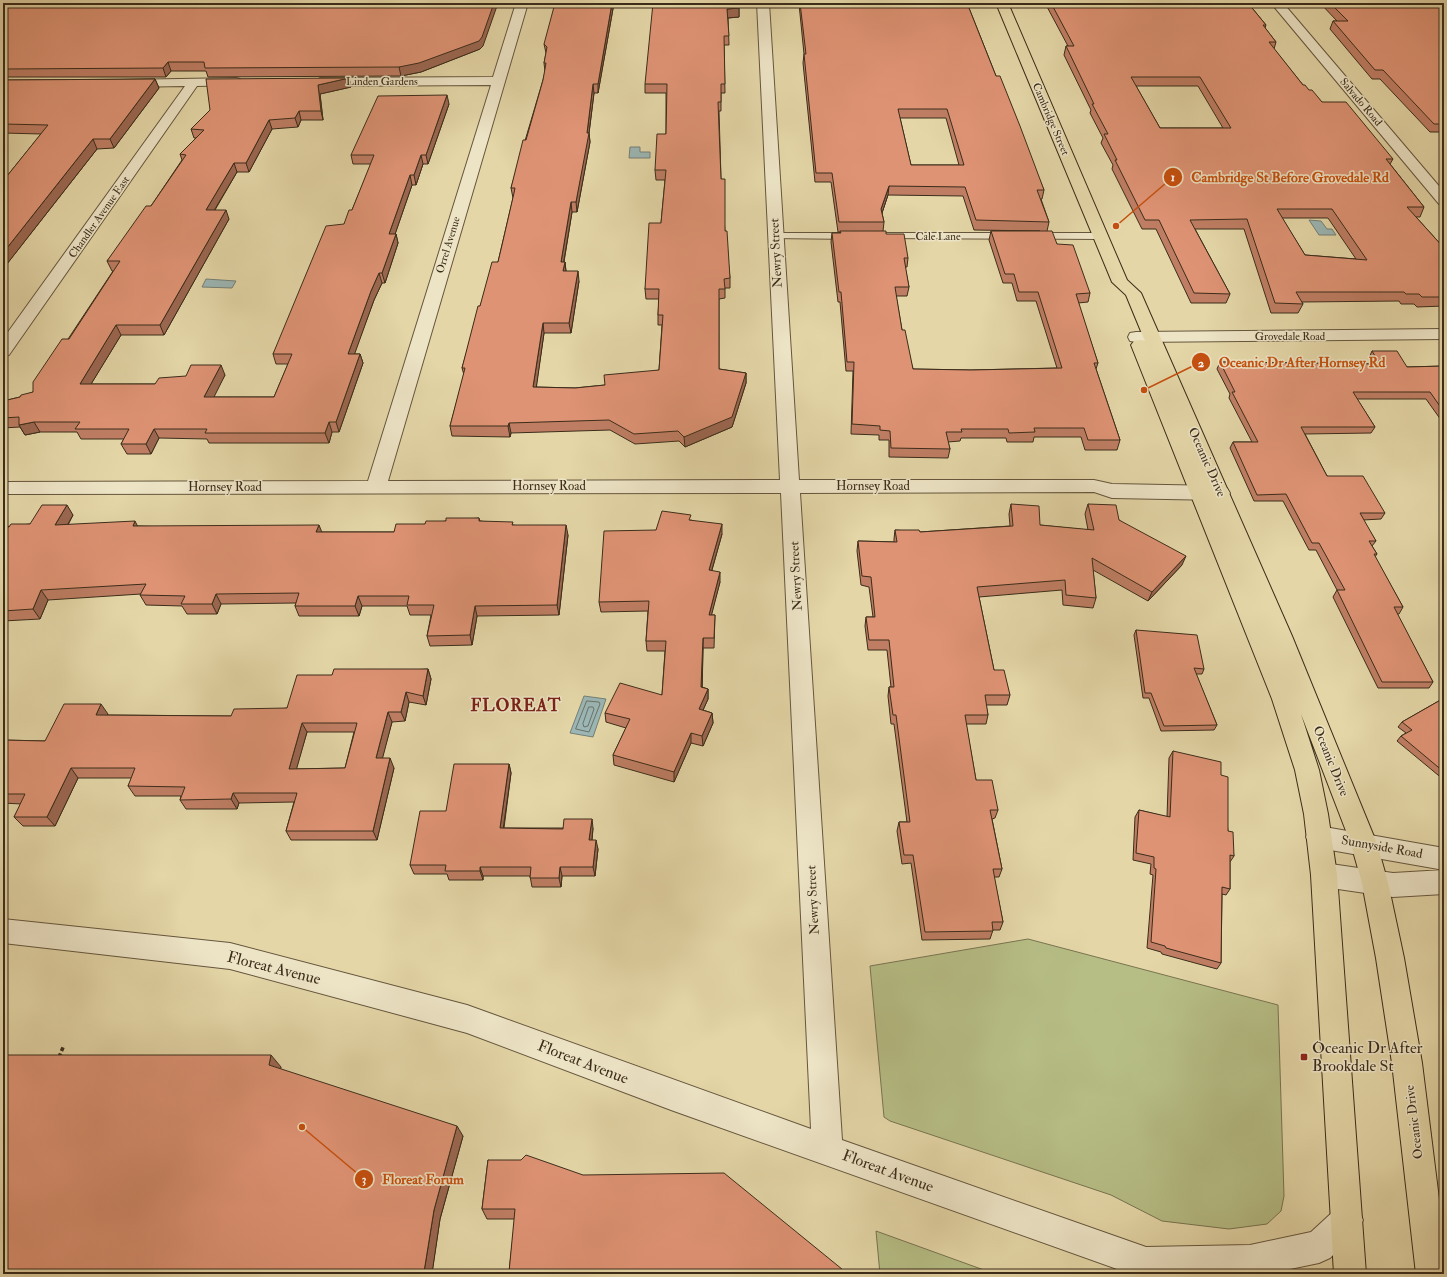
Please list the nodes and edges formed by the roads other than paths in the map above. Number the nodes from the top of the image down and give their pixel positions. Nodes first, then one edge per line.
1 (522, 3) edge
2 (763, 3) edge
3 (1002, 3) edge
4 (1278, 3) edge
5 (497, 81) junction
6 (194, 82) junction
7 (250, 82) edge
8 (306, 82) edge
9 (115, 83) edge
10 (1444, 201) edge
11 (775, 236) junction
12 (1101, 236) junction
13 (1444, 334) edge
14 (1144, 337) junction
15 (3, 351) edge
16 (1208, 485) junction
17 (791, 486) junction
18 (376, 487) junction
19 (3, 488) edge
20 (1319, 837) junction
21 (1364, 844) junction
22 (1444, 859) edge
23 (1324, 875) junction
24 (1444, 882) edge
25 (1375, 883) junction
26 (3, 931) edge
27 (827, 1150) junction
28 (1348, 1220) junction
29 (1155, 1269) edge
30 (1350, 1274) edge
31 (1432, 1274) edge

1 - 5 street, Orrel Avenue
2 - 11 street, Newry Street
3 - 12 main road, Cambridge Street
4 - 10 street, Salvado Road
5 - 8 street, Linden Gardens
5 - 18 street, Orrel Avenue
6 - 7 street
6 - 9 street
6 - 15 street, Chandler Avenue East
11 - 12 lane, Cale Lane
11 - 17 street, Newry Street
12 - 14 main road, Oceanic Drive
13 - 14 street, Grovedale Road
14 - 16 main road, Oceanic Drive
16 - 17 street, Hornsey Road
16 - 20 main road, Oceanic Drive
16 - 21 main road, Oceanic Drive
17 - 18 street, Hornsey Road
17 - 27 street, Newry Street
18 - 19 street, Hornsey Road
20 - 21 street, Sunnyside Road
20 - 23 main road, Oceanic Drive
21 - 22 street, Sunnyside Road
21 - 25 main road, Oceanic Drive
23 - 25 street
23 - 28 main road, Oceanic Drive
24 - 25 street
25 - 31 main road, Oceanic Drive
26 - 27 street, Floreat Avenue
27 - 29 street, Floreat Avenue
28 - 29 street, Floreat Avenue
28 - 30 main road, Oceanic Drive

